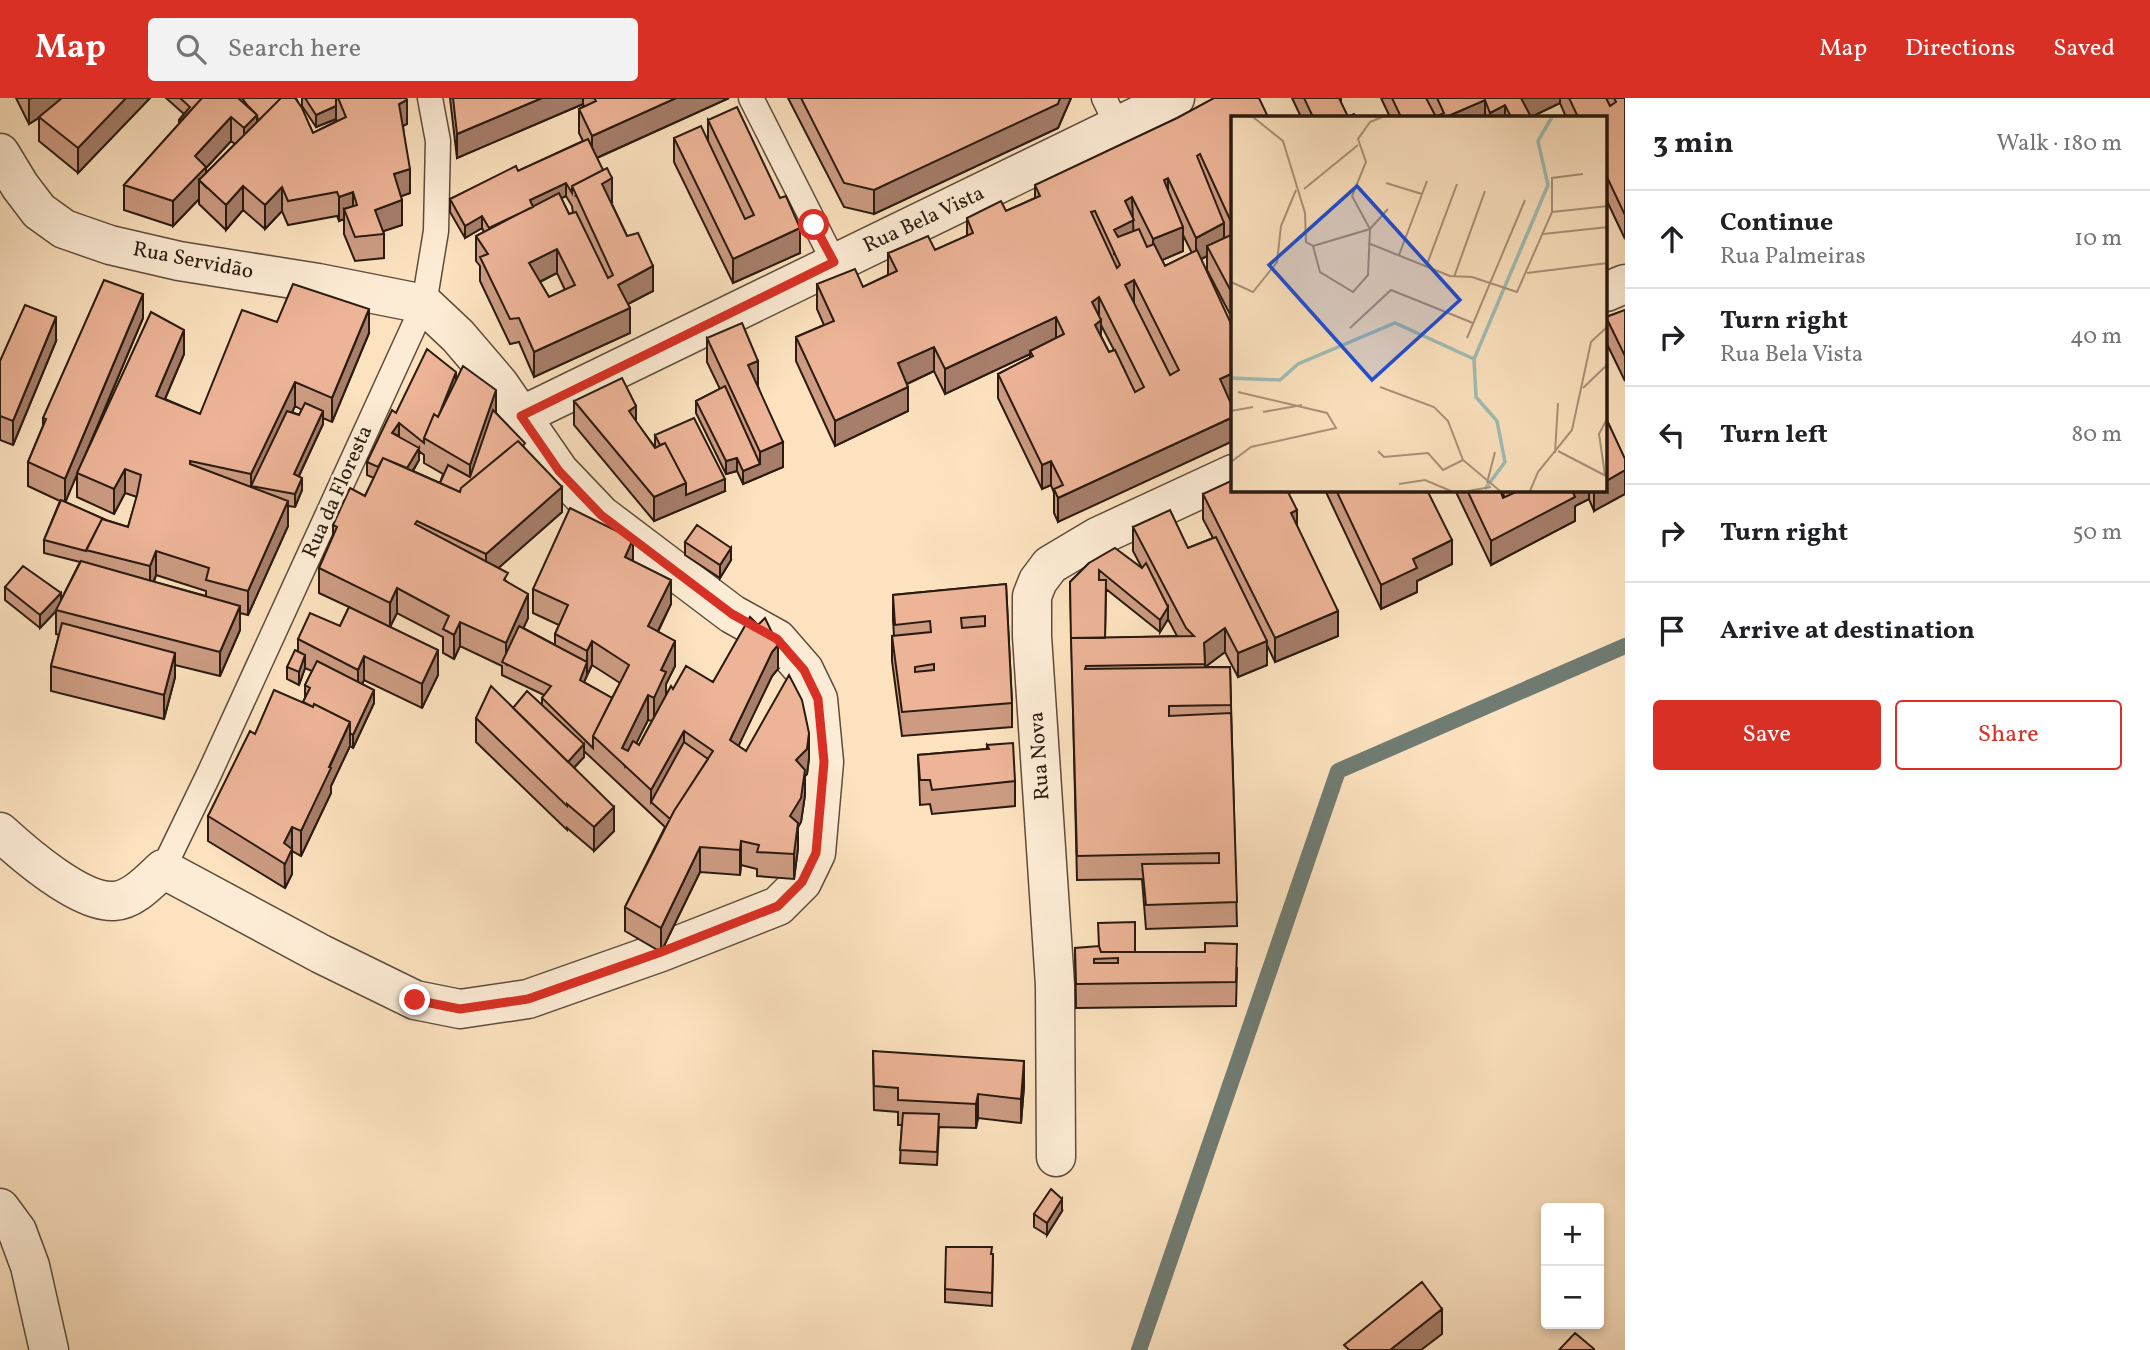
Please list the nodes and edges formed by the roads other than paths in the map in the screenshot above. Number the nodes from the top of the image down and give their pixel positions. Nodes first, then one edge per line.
1 (430, 98) edge
2 (751, 98) edge
3 (1175, 98) edge
4 (1111, 112) edge
5 (0, 153) edge
6 (834, 262) junction
7 (1625, 284) edge
8 (1608, 291) edge
9 (424, 304) junction
10 (521, 416) junction
11 (1231, 475) edge
12 (0, 832) edge
13 (163, 869) junction
14 (1056, 1157) dead end
15 (0, 1208) edge
16 (49, 1350) edge

1 - 9 lane, Rua da Floresta
2 - 6 lane
3 - 4 street, Rua Bela Vista
4 - 6 street, Rua Bela Vista
5 - 9 street, Rua Servidão
6 - 10 street, Rua Bela Vista
7 - 8 street
9 - 10 street
9 - 13 lane, Rua da Floresta
10 - 13 street
11 - 14 street, Rua Nova
12 - 13 street
15 - 16 street

